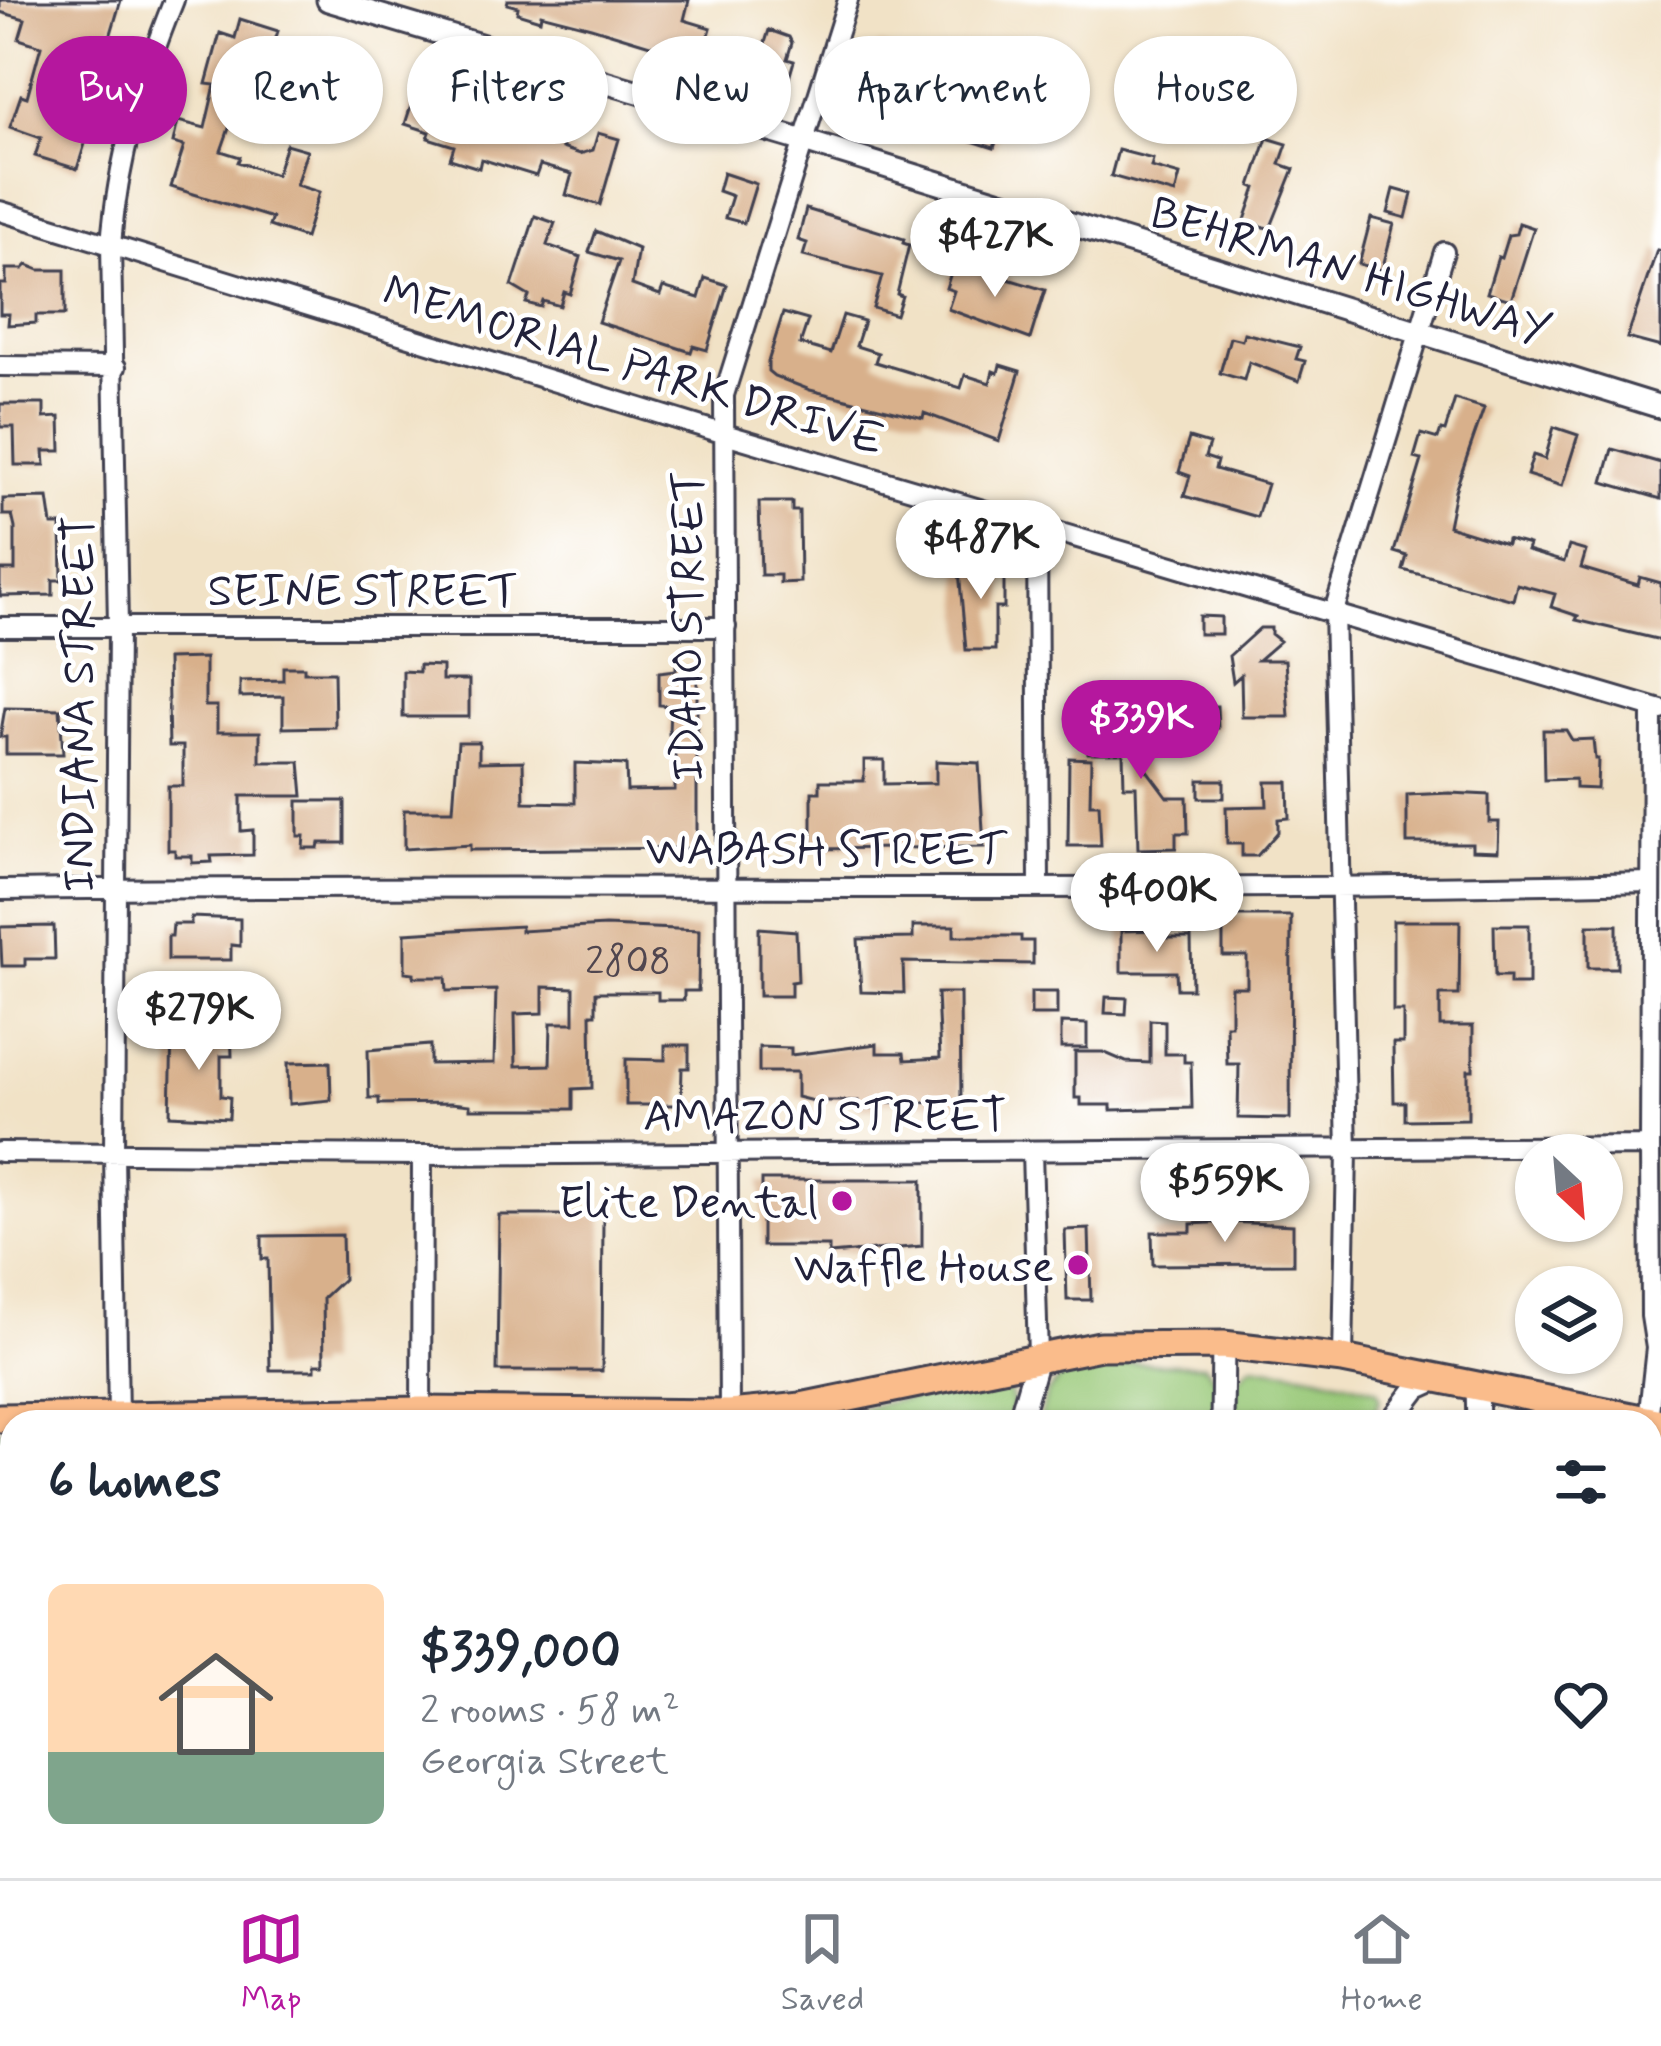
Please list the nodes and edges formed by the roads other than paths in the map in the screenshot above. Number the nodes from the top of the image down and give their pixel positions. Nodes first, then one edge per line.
1 (174, 0) edge
2 (328, 0) edge
3 (848, 0) edge
4 (804, 140) junction
5 (0, 211) edge
6 (111, 245) junction
7 (1444, 251) dead end
8 (1418, 333) junction
9 (0, 366) edge
10 (116, 367) junction
11 (1661, 407) edge
12 (725, 434) junction
13 (1036, 526) junction
14 (1334, 611) junction
15 (118, 626) junction
16 (0, 627) edge
17 (726, 627) junction
18 (1657, 709) edge
19 (1652, 883) junction
20 (1039, 886) junction
21 (114, 889) junction
22 (726, 889) junction
23 (1344, 889) junction
24 (0, 890) edge
25 (1650, 1146) junction
26 (1032, 1151) junction
27 (1348, 1151) junction
28 (0, 1152) edge
29 (114, 1152) junction
30 (730, 1154) junction
31 (422, 1156) junction
32 (1223, 1346) junction
33 (1659, 1348) edge
34 (1038, 1356) junction
35 (1343, 1359) junction
36 (1439, 1378) junction
37 (1477, 1388) junction
38 (118, 1410) edge
39 (421, 1410) edge
40 (729, 1410) edge
41 (770, 1410) edge
42 (1022, 1410) edge
43 (1222, 1410) edge
44 (1397, 1410) edge
45 (1478, 1410) edge
46 (1591, 1410) edge
47 (1650, 1410) edge

1 - 6 street, INDIANA STREET
2 - 4 street, BEHRMAN HIGHWAY
3 - 4 street, IDAHO STREET
4 - 8 street, BEHRMAN HIGHWAY
4 - 12 street, IDAHO STREET
5 - 6 street, MEMORIAL PARK DRIVE
6 - 10 street, INDIANA STREET
6 - 12 street, MEMORIAL PARK DRIVE
7 - 8 street
8 - 11 street, BEHRMAN HIGHWAY
8 - 14 street
9 - 10 street
10 - 15 street, INDIANA STREET
12 - 13 street, MEMORIAL PARK DRIVE
12 - 17 street, IDAHO STREET
13 - 14 street, MEMORIAL PARK DRIVE
13 - 20 street
14 - 18 street, MEMORIAL PARK DRIVE
14 - 23 street
15 - 16 street, SEINE STREET
15 - 17 street, SEINE STREET
15 - 21 street, INDIANA STREET
17 - 22 street, IDAHO STREET
18 - 19 street
19 - 23 street, WABASH STREET
19 - 25 street
20 - 22 street, WABASH STREET
20 - 23 street, WABASH STREET
21 - 22 street, WABASH STREET
21 - 24 street, WABASH STREET
21 - 29 street, INDIANA STREET
22 - 30 street, IDAHO STREET
23 - 27 street
25 - 27 street, AMAZON STREET
25 - 33 street
26 - 27 street, AMAZON STREET
26 - 30 street, AMAZON STREET
26 - 34 street
27 - 35 street
28 - 29 street, AMAZON STREET
29 - 31 street, AMAZON STREET
29 - 38 street, INDIANA STREET
30 - 31 street, AMAZON STREET
30 - 40 street, IDAHO STREET
31 - 39 street
32 - 34 main road
32 - 35 main road
32 - 43 street
33 - 47 street
34 - 41 main road
34 - 42 street
35 - 36 main road
36 - 37 main road
36 - 44 street
37 - 45 street
37 - 46 main road

